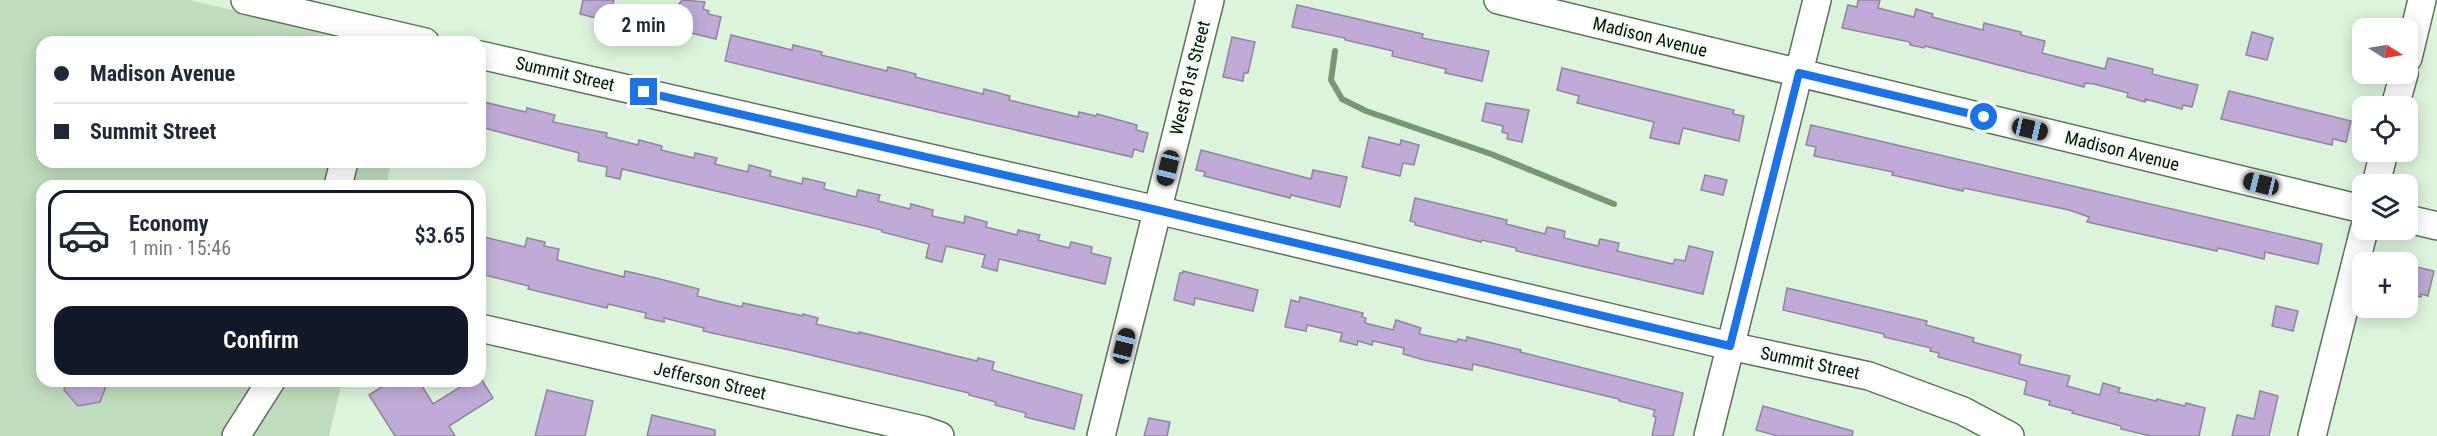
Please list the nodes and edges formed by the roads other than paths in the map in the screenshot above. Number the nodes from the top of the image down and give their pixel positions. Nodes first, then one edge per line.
1 (245, 0) edge
2 (1210, 0) edge
3 (1497, 0) edge
4 (1817, 0) edge
5 (2422, 0) edge
6 (2418, 18) edge
7 (368, 36) edge
8 (486, 56) edge
9 (1799, 73) junction
10 (2352, 207) edge
11 (1157, 210) junction
12 (2418, 221) edge
13 (2437, 226) edge
14 (2361, 240) edge
15 (486, 329) edge
16 (1730, 346) junction
17 (267, 387) edge
18 (236, 436) edge
19 (940, 436) edge
20 (1101, 436) edge
21 (1708, 436) edge
22 (2010, 436) edge
23 (2312, 436) edge

1 - 7 street
2 - 11 street, West 81st Street
3 - 9 street, Madison Avenue
4 - 9 street
5 - 6 street
8 - 11 street, Summit Street
9 - 10 street, Madison Avenue
9 - 16 street
11 - 16 street, Summit Street
11 - 20 street, West 81st Street
12 - 13 street
14 - 23 street
15 - 19 street, Jefferson Street
16 - 21 street
16 - 22 street, Summit Street
17 - 18 street

